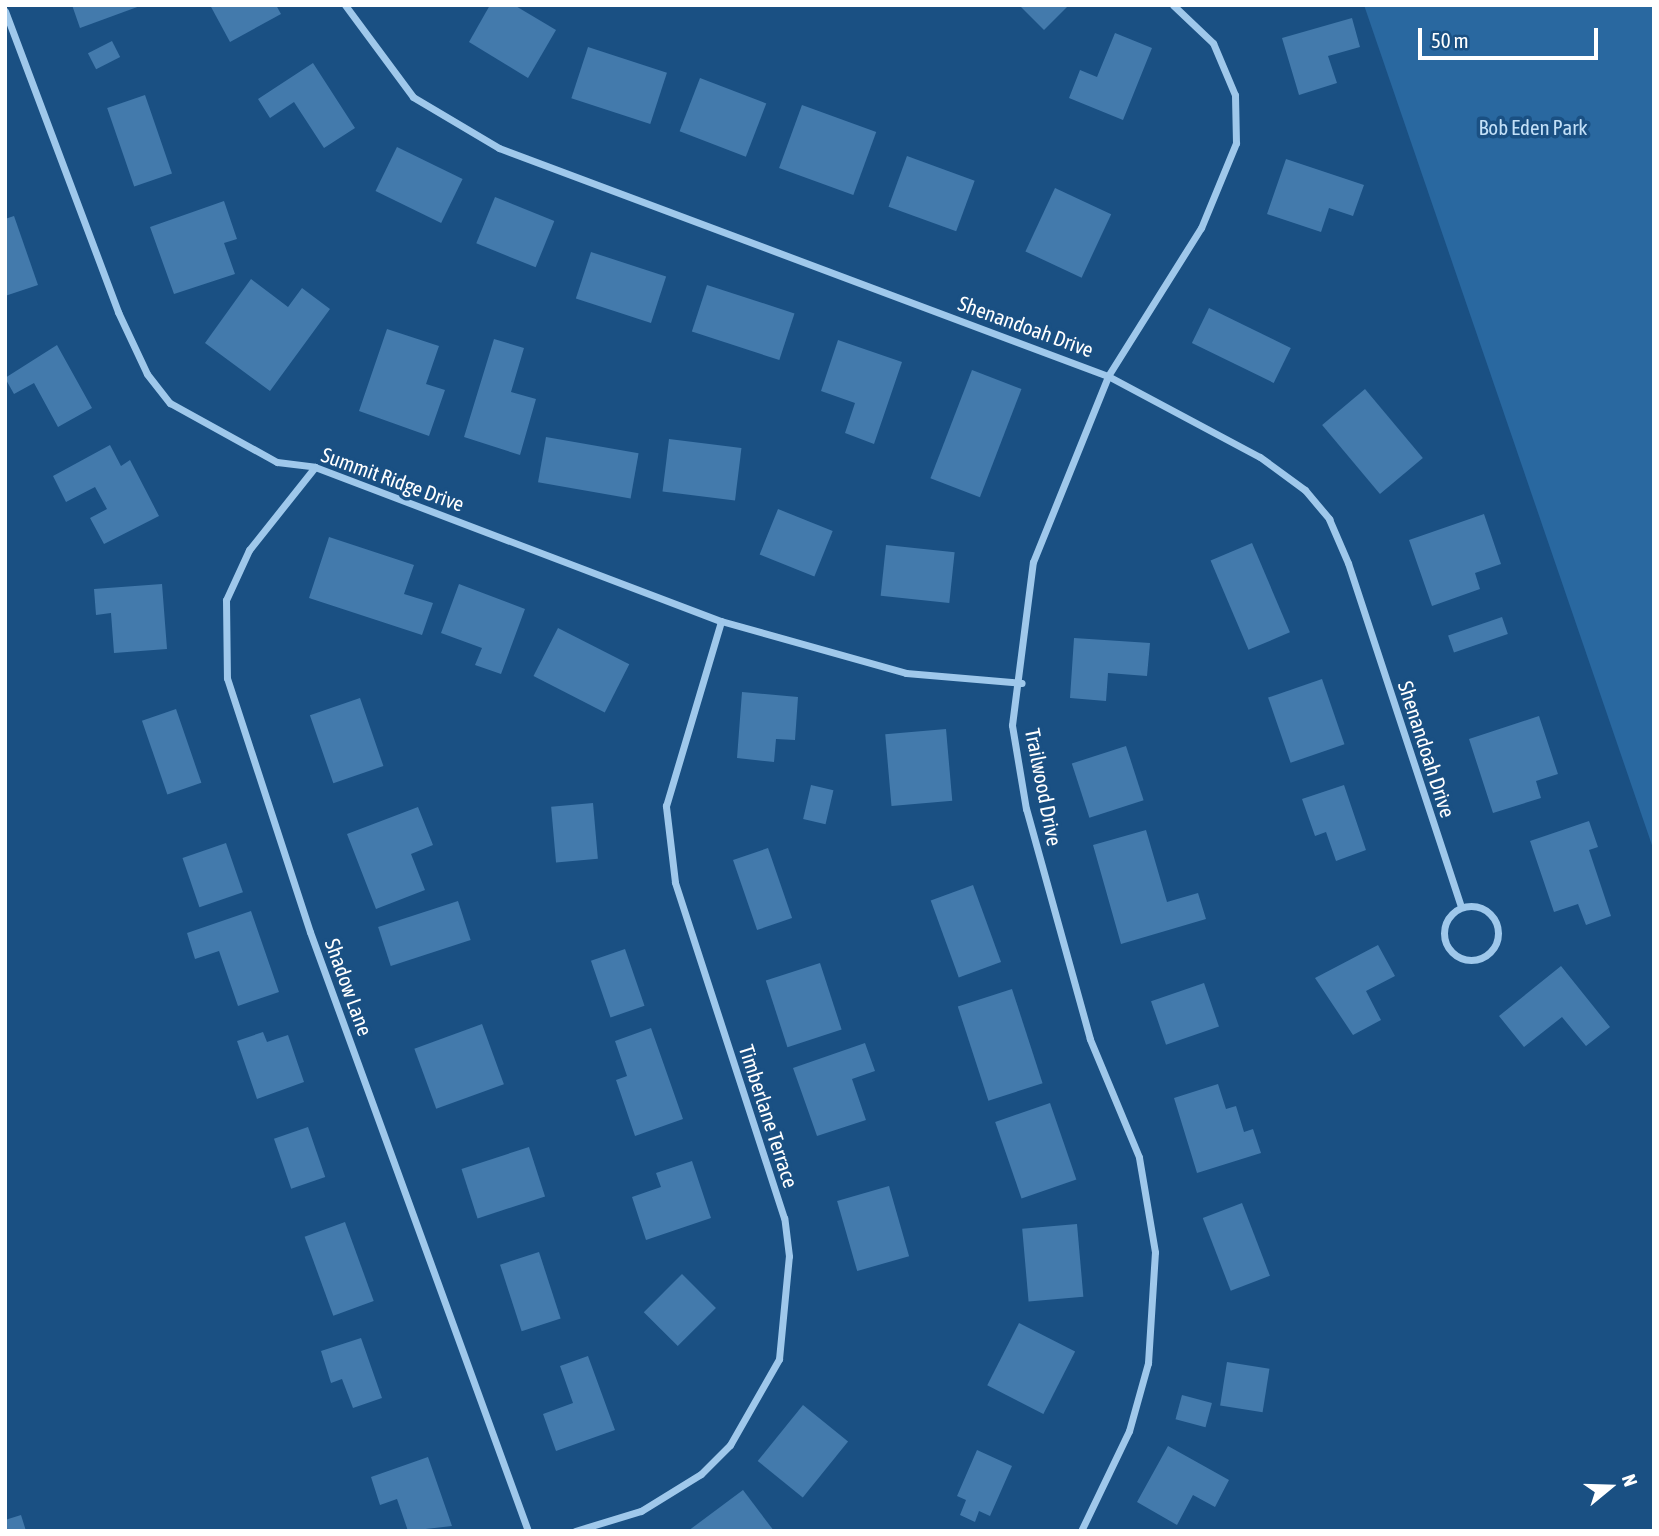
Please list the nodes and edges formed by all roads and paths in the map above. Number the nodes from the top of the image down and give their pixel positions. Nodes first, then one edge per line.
1 (345, 5) edge
2 (1173, 5) edge
3 (5, 11) edge
4 (1108, 376) junction
5 (316, 467) junction
6 (721, 621) junction
7 (1021, 683) junction
8 (1461, 907) junction
9 (528, 1531) edge
10 (575, 1531) edge
11 (1081, 1531) edge

1 - 4 street, Shenandoah Drive
2 - 4 street, Trailwood Drive
3 - 5 street, Summit Ridge Drive
4 - 7 street, Trailwood Drive
4 - 8 street, Shenandoah Drive
5 - 6 street, Summit Ridge Drive
5 - 9 street, Shadow Lane
6 - 7 street, Summit Ridge Drive
6 - 10 street, Timberlane Terrace
7 - 11 street, Trailwood Drive
8 - 8 street

